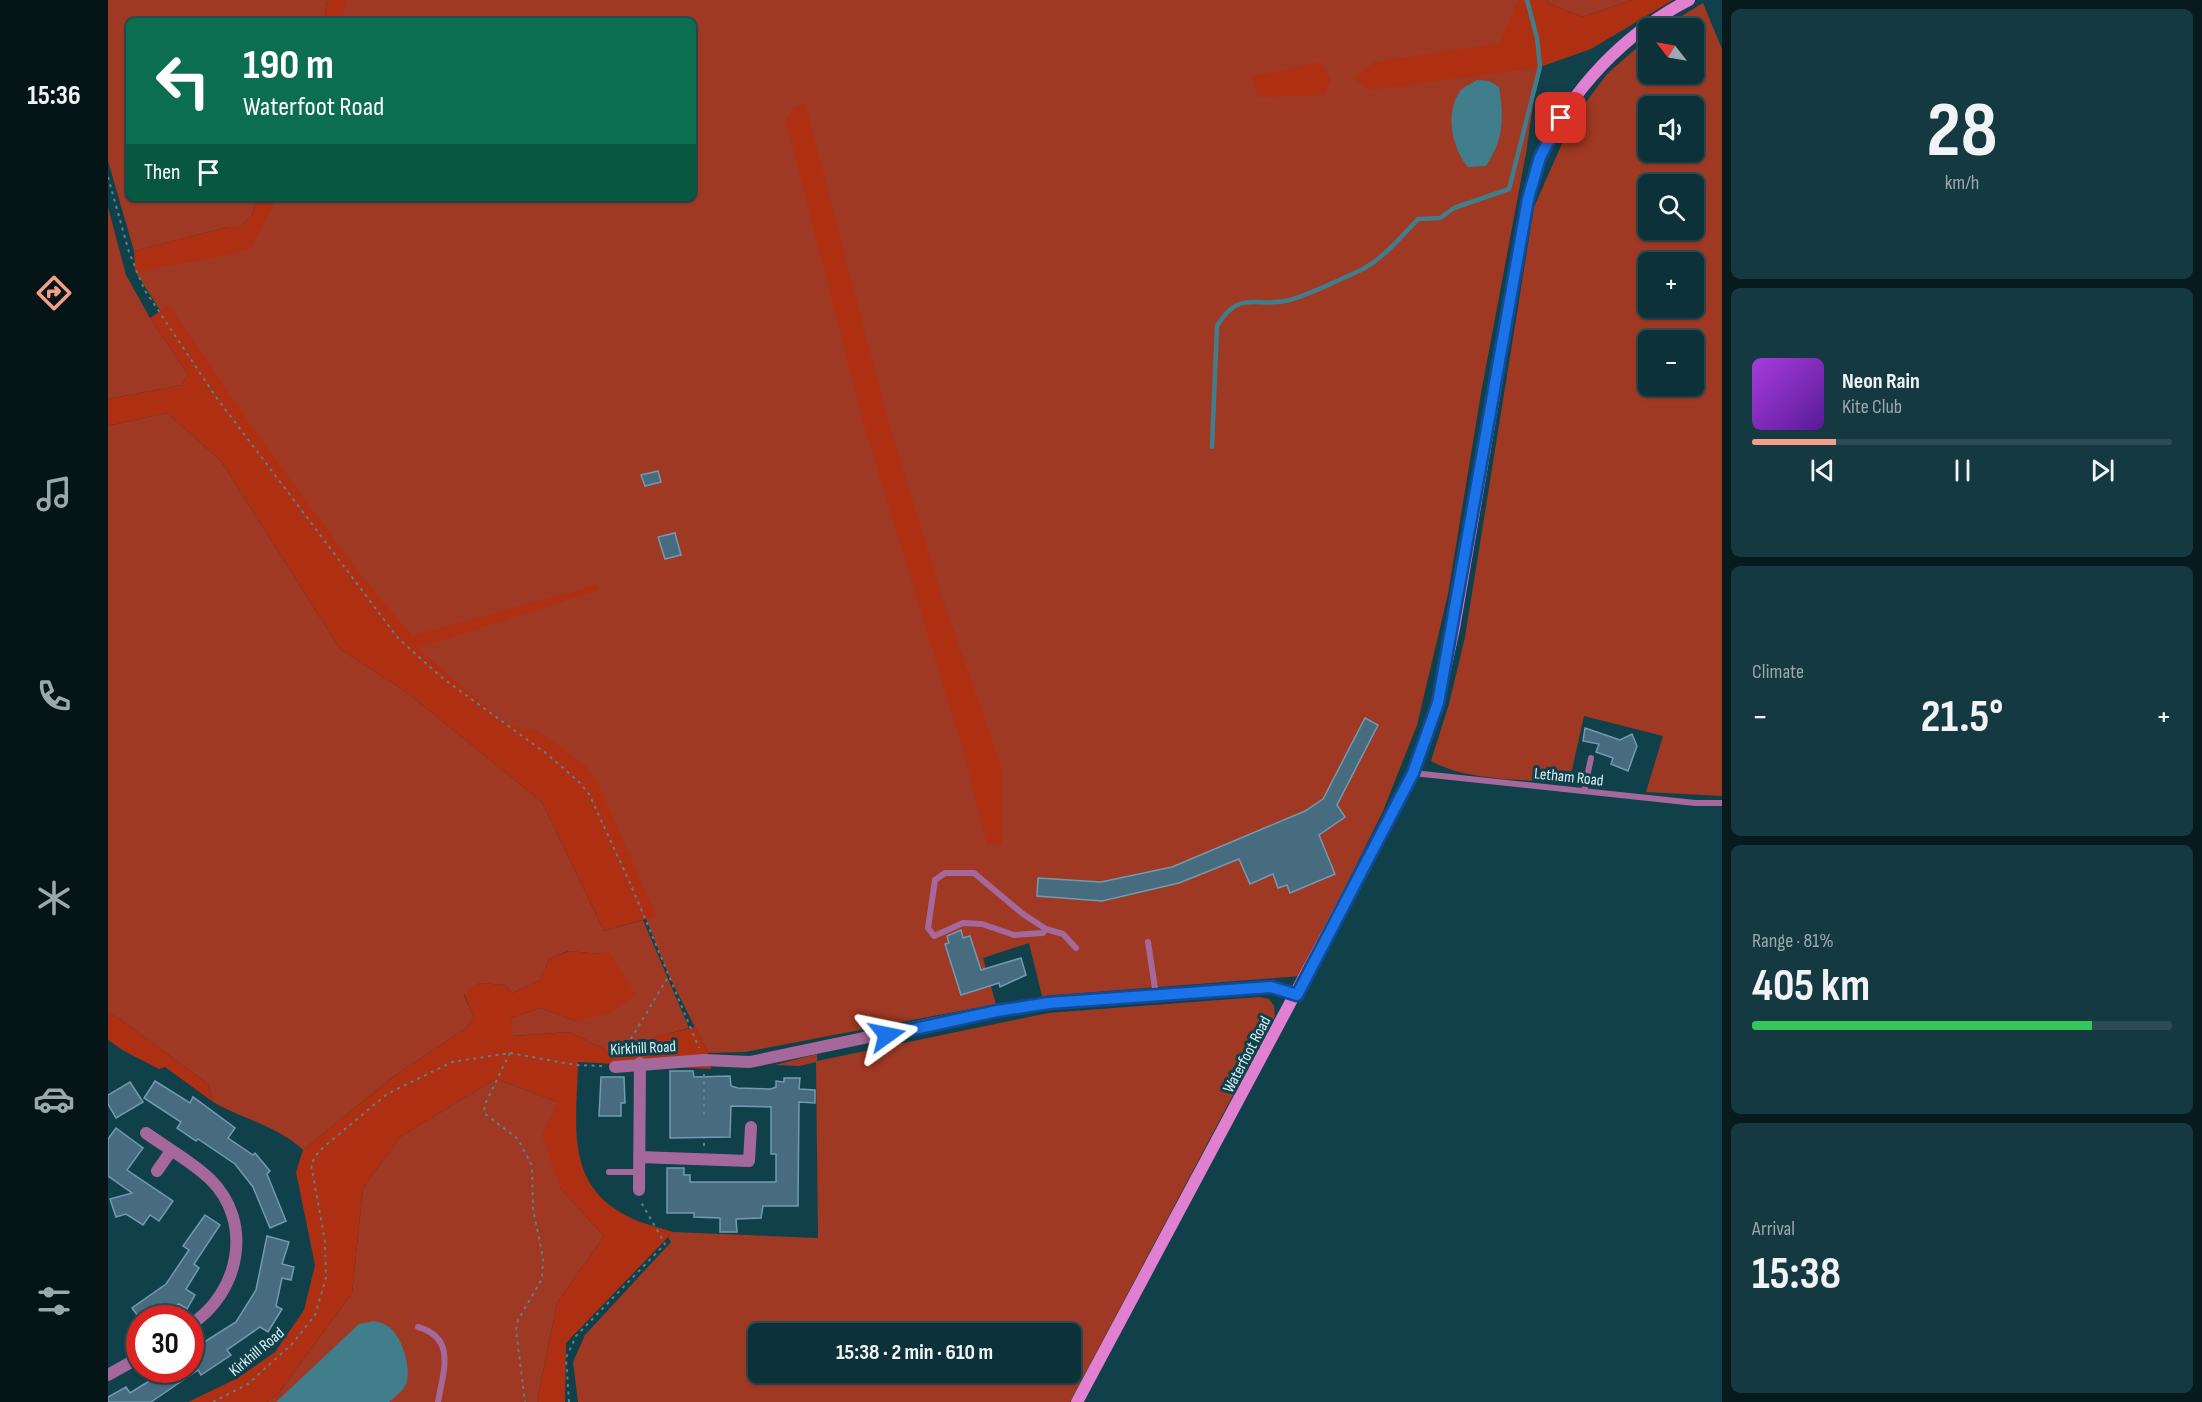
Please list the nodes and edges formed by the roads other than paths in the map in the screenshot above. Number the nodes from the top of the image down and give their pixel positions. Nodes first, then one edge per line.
1 (1689, 0) edge
2 (1591, 758) dead end
3 (1413, 773) junction
4 (1584, 791) junction
5 (1722, 803) edge
6 (1046, 929) junction
7 (1148, 942) dead end
8 (1076, 948) dead end
9 (1297, 995) junction
10 (1156, 996) junction
11 (640, 1063) junction
12 (615, 1066) road end
13 (751, 1127) dead end
14 (146, 1133) dead end
15 (171, 1151) junction
16 (640, 1157) junction
17 (157, 1171) dead end
18 (609, 1172) dead end
19 (640, 1173) junction
20 (639, 1190) road end
21 (204, 1313) edge
22 (418, 1327) dead end
23 (126, 1365) edge
24 (108, 1375) edge
25 (438, 1402) edge
26 (1077, 1402) edge

1 - 3 street, Waterfoot Road
2 - 4 lane
3 - 4 lane, Letham Road
3 - 9 street, Waterfoot Road
4 - 5 lane, Letham Road
6 - 6 lane
6 - 8 lane
7 - 10 lane
9 - 10 street, Kirkhill Road
9 - 26 street, Waterfoot Road
10 - 11 street, Kirkhill Road
11 - 12 street, Kirkhill Road
11 - 16 street
13 - 16 street
14 - 15 street
15 - 17 street
15 - 21 street
16 - 19 street
18 - 19 lane
19 - 20 street
22 - 25 lane
23 - 24 street

